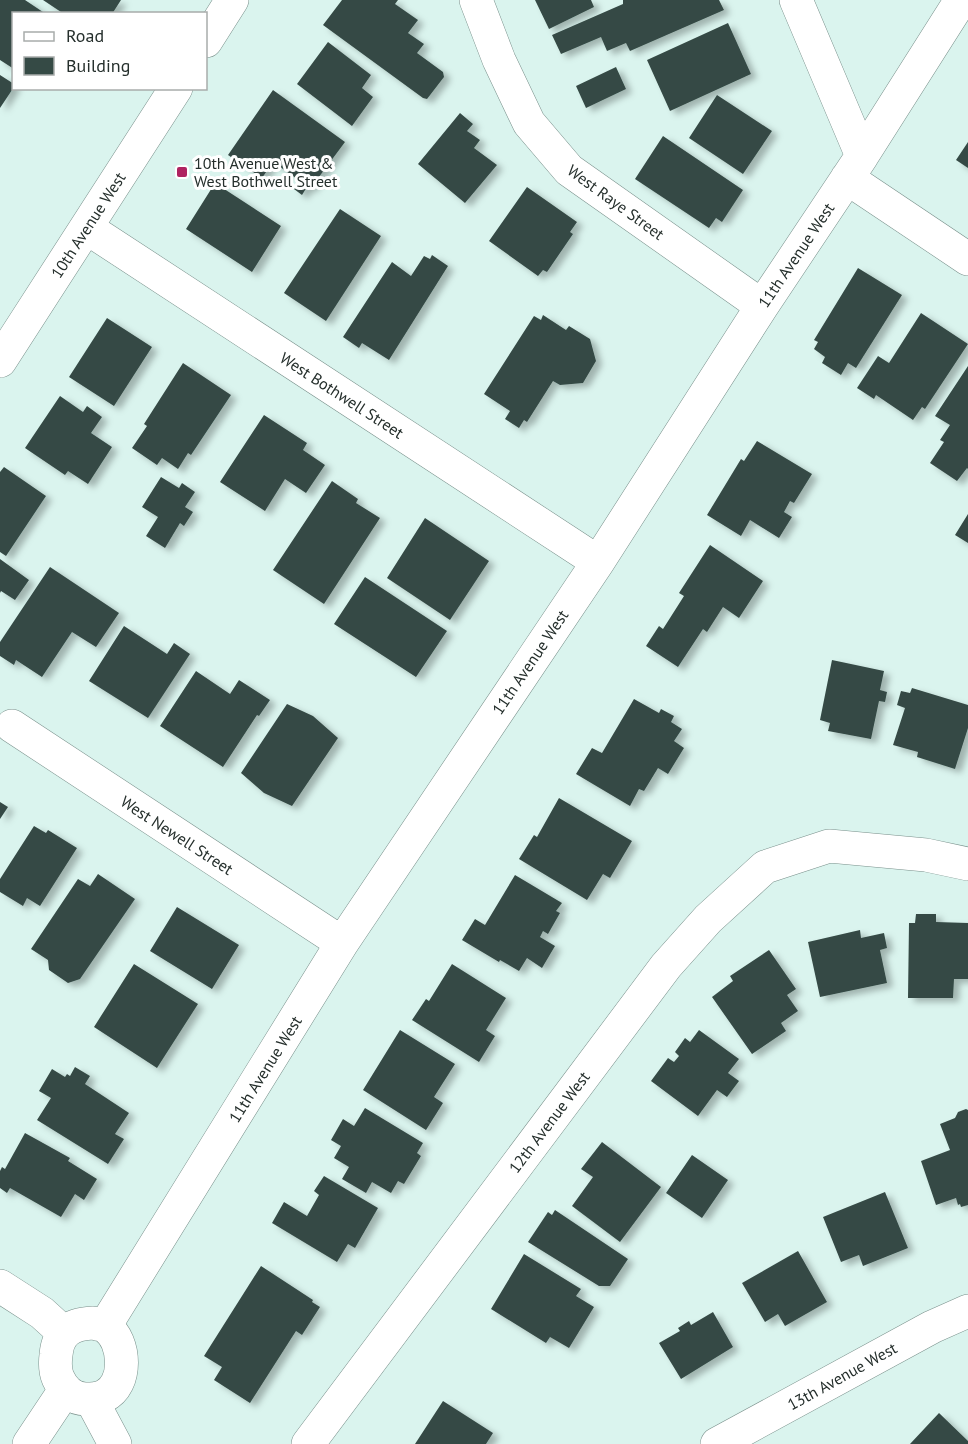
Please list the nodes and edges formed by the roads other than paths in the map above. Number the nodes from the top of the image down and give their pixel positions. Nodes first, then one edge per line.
1 (232, 0) edge
2 (476, 0) edge
3 (796, 0) edge
4 (961, 0) edge
5 (207, 39) edge
6 (175, 90) edge
7 (855, 167) junction
8 (87, 228) junction
9 (968, 259) edge
10 (762, 306) junction
11 (0, 361) edge
12 (598, 562) junction
13 (12, 726) dead end
14 (968, 864) edge
15 (342, 943) junction
16 (0, 1286) edge
17 (968, 1311) edge
18 (105, 1326) junction
19 (64, 1333) junction
20 (78, 1394) junction
21 (29, 1444) edge
22 (115, 1444) edge
23 (308, 1444) edge
24 (717, 1444) edge

1 - 5 street
2 - 10 street, West Raye Street
3 - 7 street
4 - 7 street, 11th Avenue West
6 - 8 street, 10th Avenue West
7 - 9 street
7 - 10 street, 11th Avenue West
8 - 11 street, 10th Avenue West
8 - 12 street, West Bothwell Street
10 - 12 street, 11th Avenue West
12 - 15 street, 11th Avenue West
13 - 15 street, West Newell Street
14 - 23 street, 12th Avenue West
15 - 18 street, 11th Avenue West
16 - 19 street
17 - 24 street, 13th Avenue West
18 - 19 street
18 - 20 street
19 - 20 street
20 - 21 street
20 - 22 street

